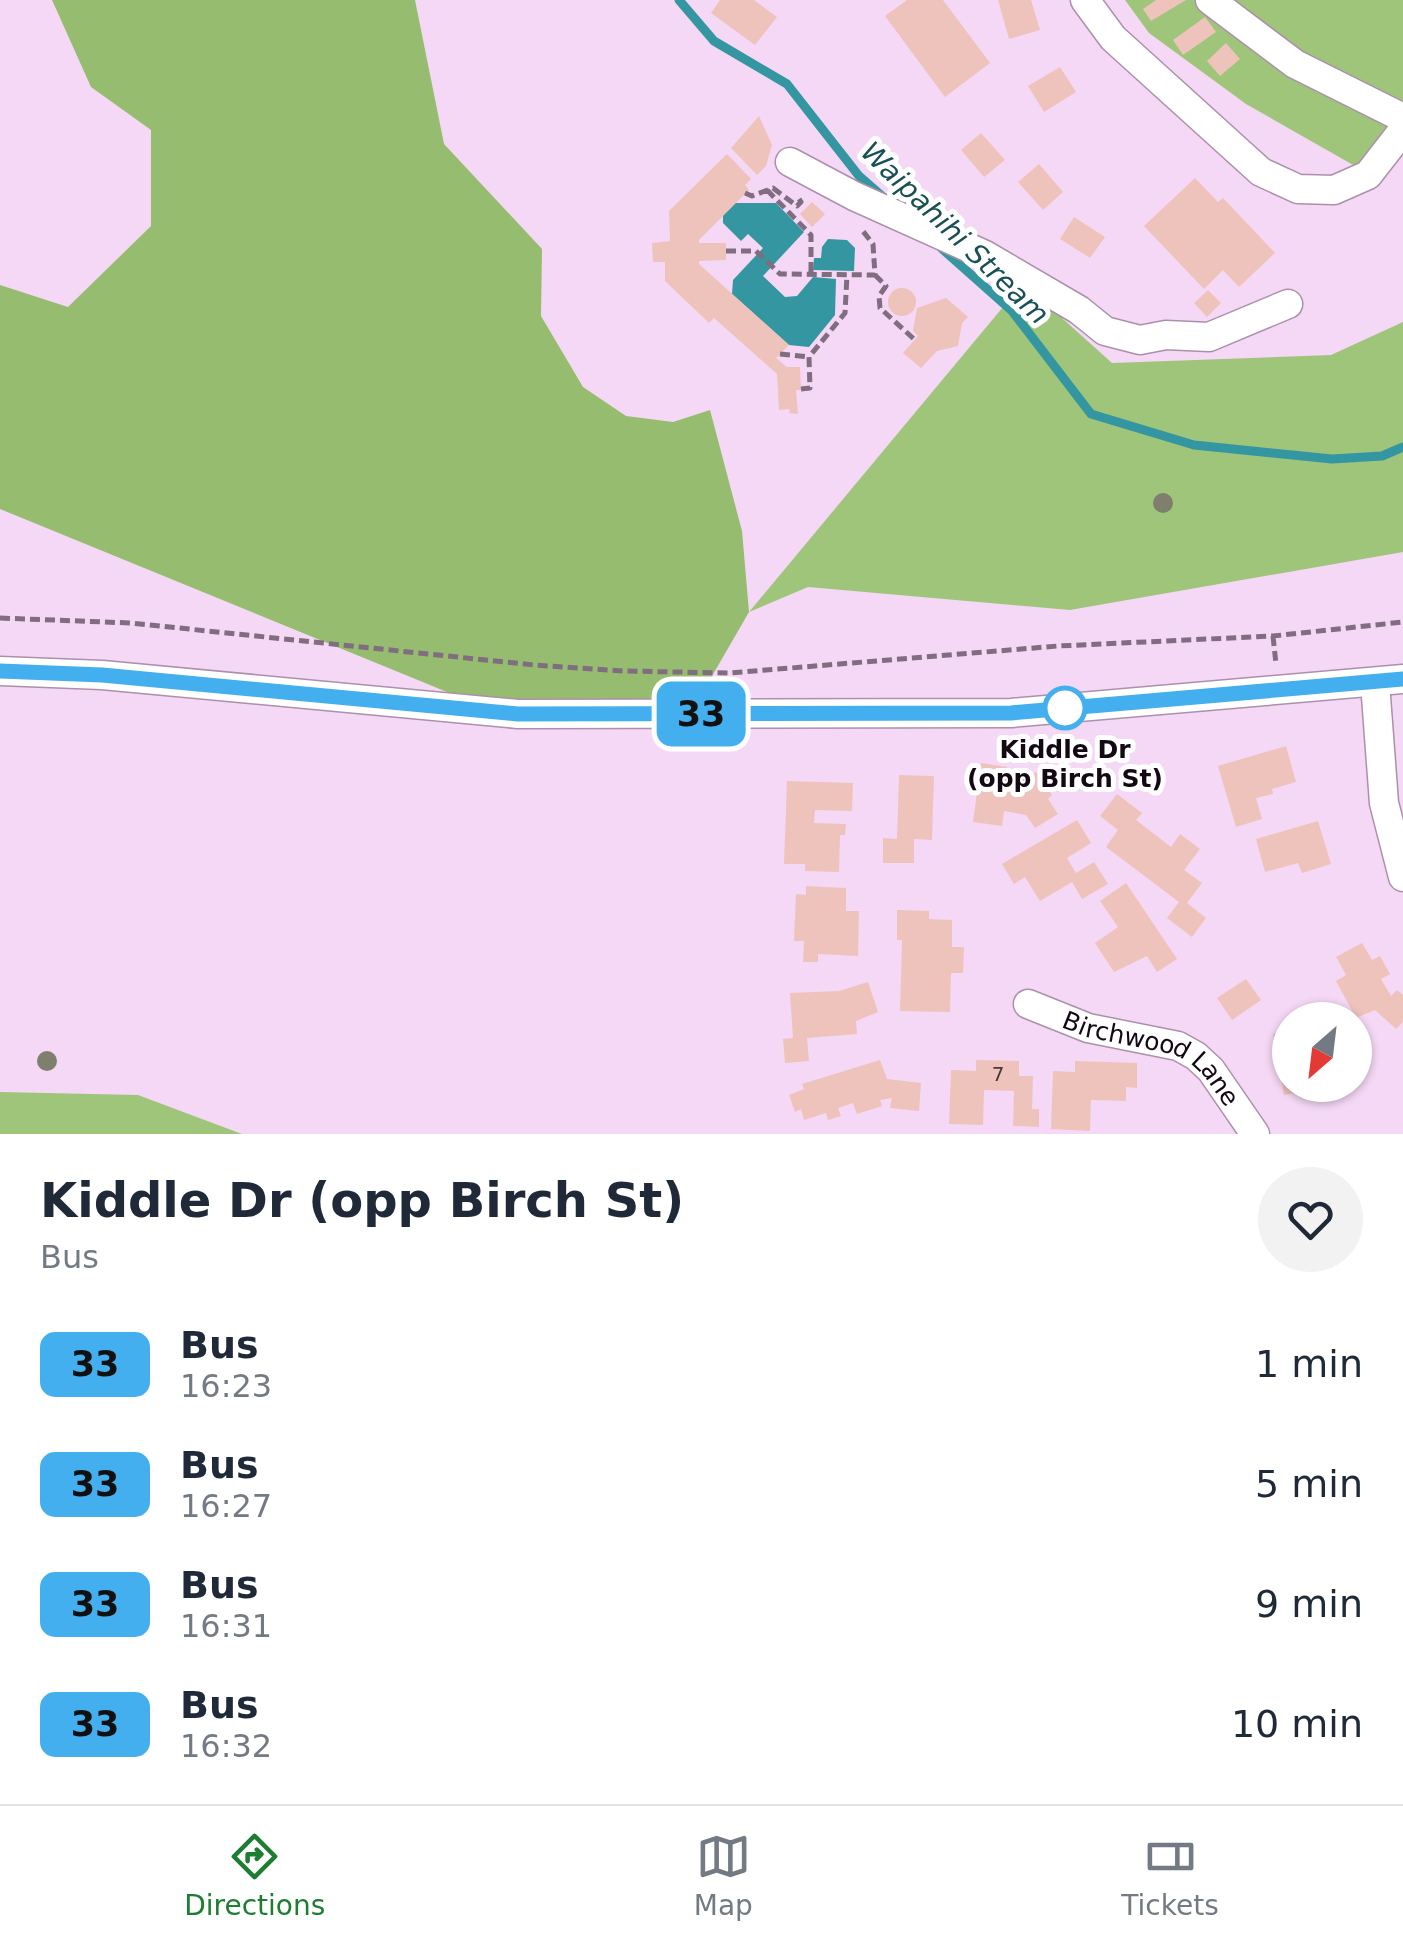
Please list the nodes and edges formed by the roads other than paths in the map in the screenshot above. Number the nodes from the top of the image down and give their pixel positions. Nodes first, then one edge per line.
1 (1085, 0) edge
2 (1210, 0) edge
3 (1403, 118) edge
4 (1403, 130) edge
5 (790, 162) dead end
6 (1288, 304) dead end
7 (0, 670) edge
8 (1389, 681) edge
9 (1403, 876) edge
10 (1028, 1004) dead end
11 (1255, 1134) edge

1 - 4 street
2 - 3 street
5 - 6 street
7 - 8 street
8 - 9 street
10 - 11 street, Birchwood Lane

